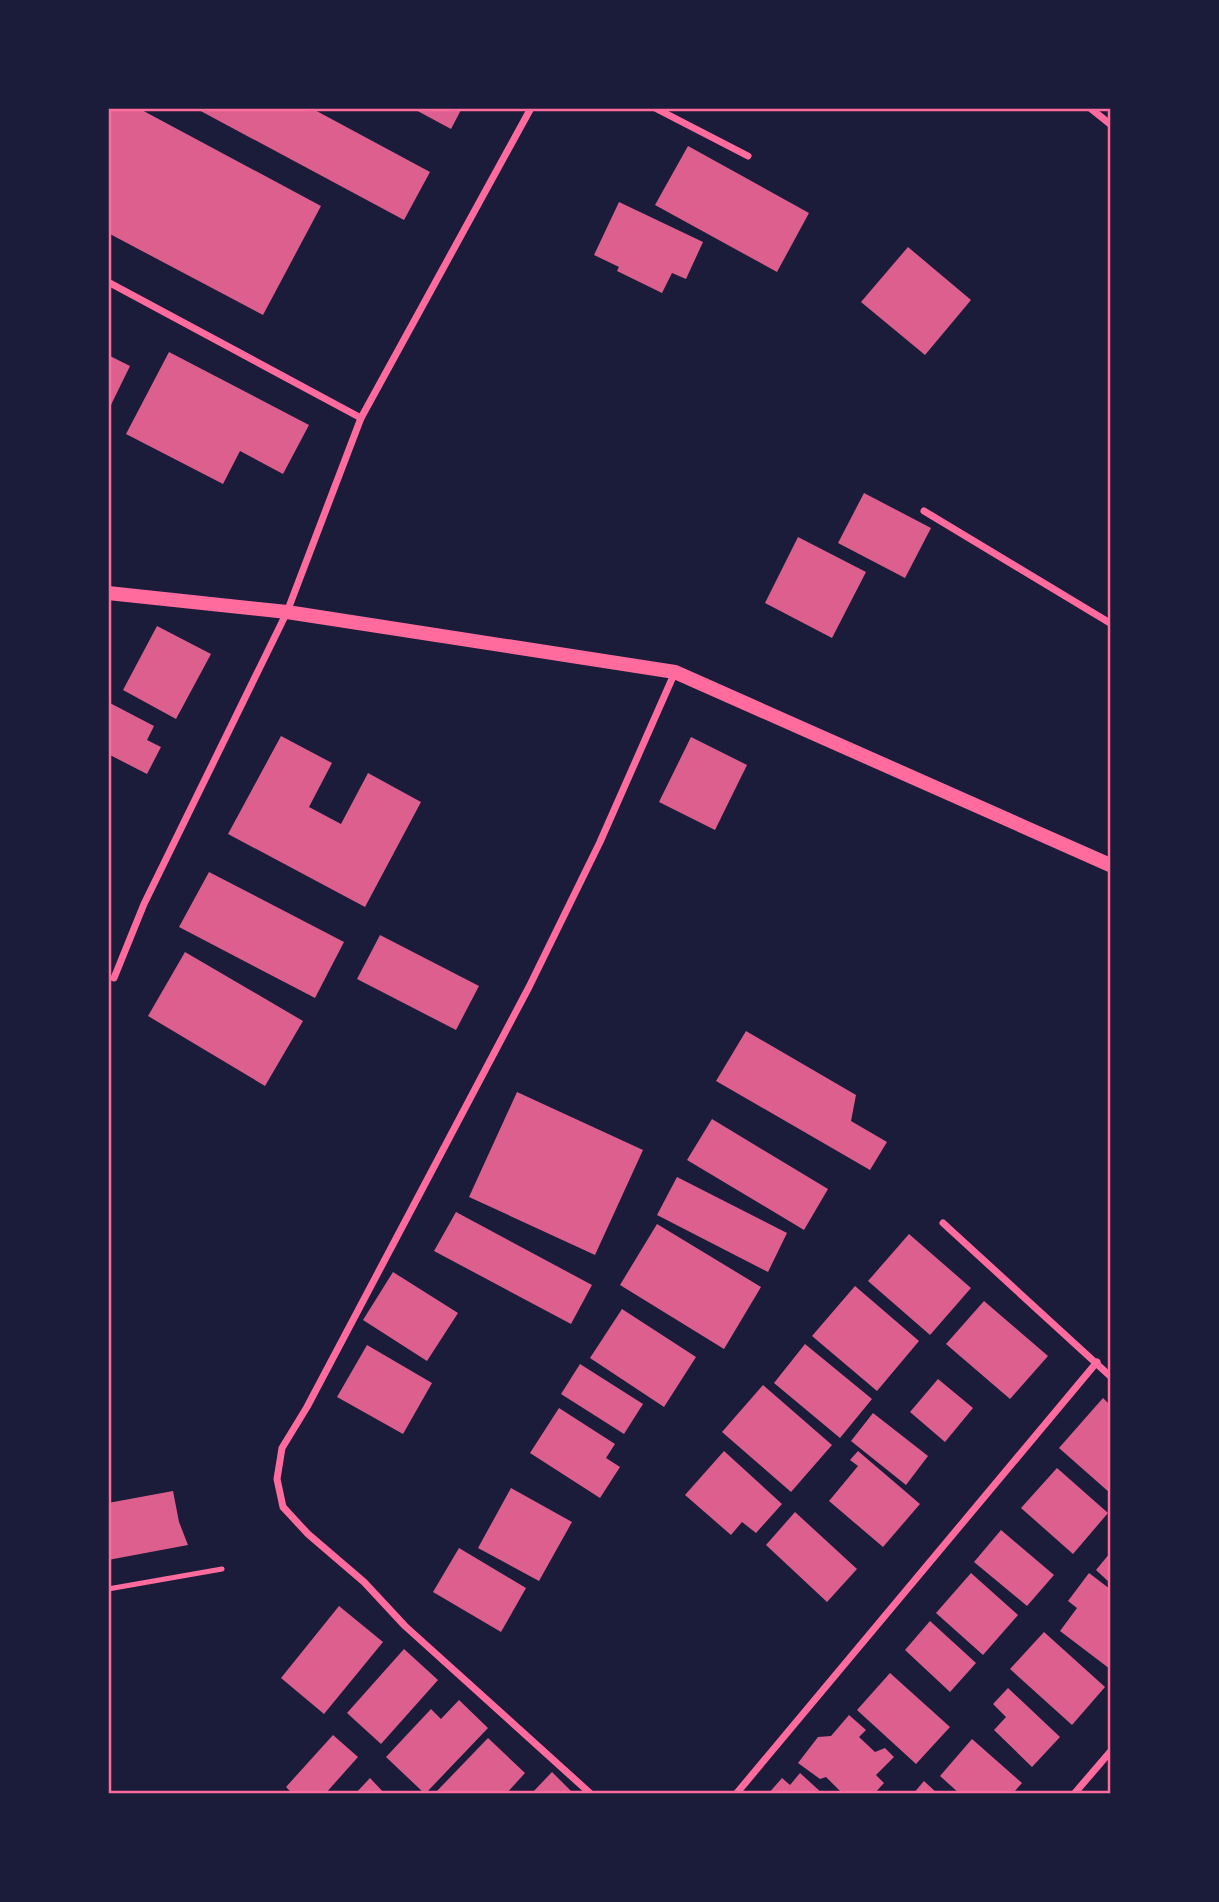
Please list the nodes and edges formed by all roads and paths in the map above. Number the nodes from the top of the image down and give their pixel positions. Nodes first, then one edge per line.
1 (531, 108) edge
2 (655, 108) edge
3 (1090, 108) edge
4 (1111, 124) edge
5 (748, 156) dead end
6 (108, 282) edge
7 (361, 418) junction
8 (924, 511) dead end
9 (108, 593) edge
10 (286, 612) junction
11 (1111, 623) edge
12 (675, 672) junction
13 (1111, 864) edge
14 (114, 978) dead end
15 (943, 1223) dead end
16 (1097, 1362) junction
17 (1111, 1376) edge
18 (222, 1569) dead end
19 (108, 1589) edge
20 (1111, 1752) edge
21 (591, 1794) edge
22 (736, 1794) edge
23 (1074, 1794) edge

1 - 7 street
2 - 5 street
3 - 4 street
6 - 7 street
7 - 10 street
8 - 11 street
9 - 10 main road
10 - 12 main road
10 - 14 street
12 - 13 main road
12 - 21 street
15 - 16 street
16 - 17 street
16 - 22 street
18 - 19 lane
20 - 23 street

